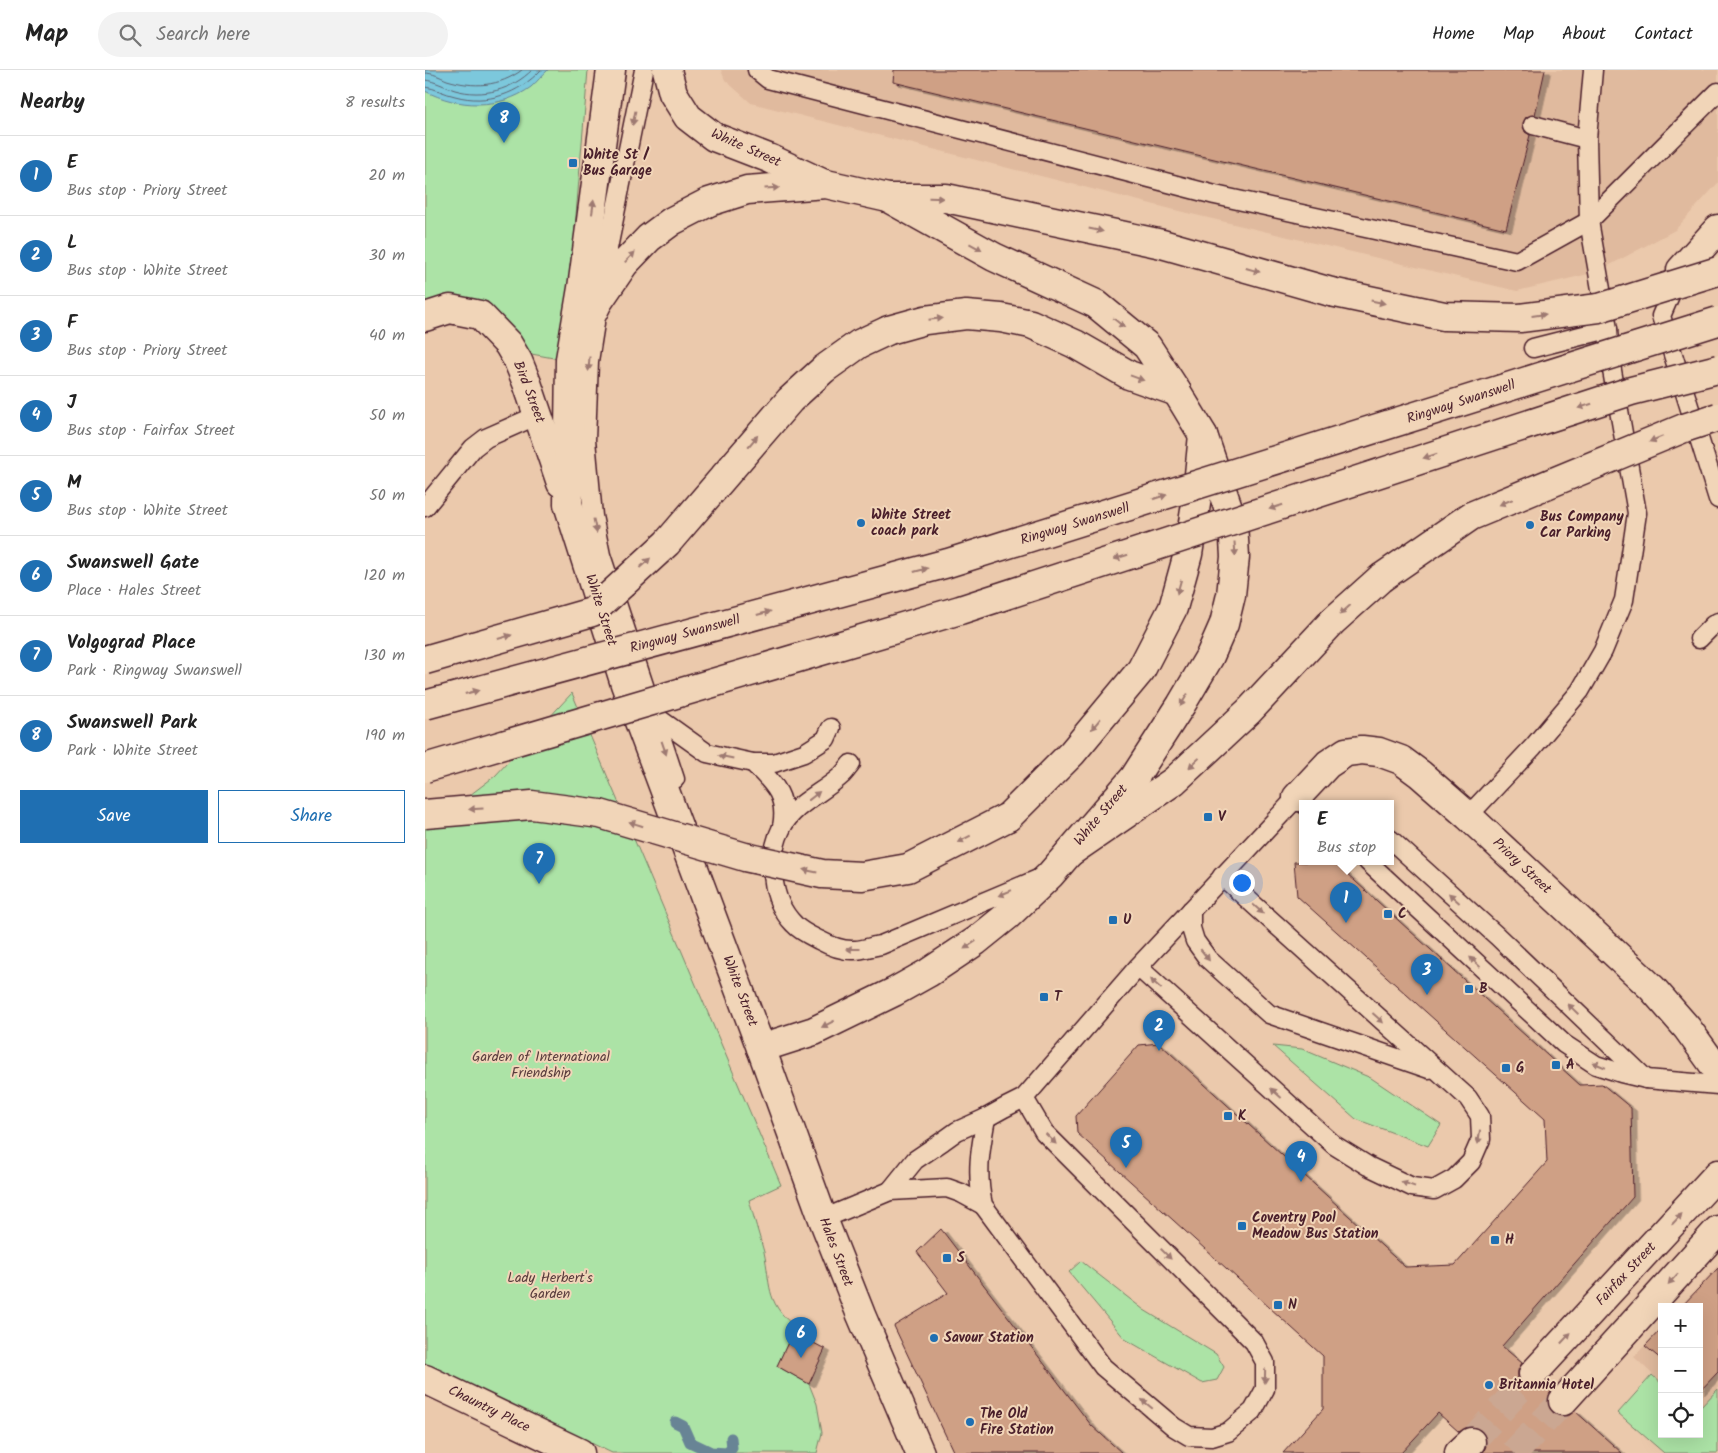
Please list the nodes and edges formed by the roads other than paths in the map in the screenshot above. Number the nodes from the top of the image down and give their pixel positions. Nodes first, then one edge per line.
1 (611, 70) edge
2 (644, 70) edge
3 (667, 70) edge
4 (757, 70) edge
5 (1593, 70) edge
6 (1717, 95) edge
7 (1533, 125) dead end
8 (1587, 139) junction
9 (826, 184) junction
10 (888, 198) junction
11 (1589, 221) junction
12 (1717, 234) edge
13 (1681, 270) joint
14 (1718, 271) edge
15 (598, 302) junction
16 (425, 317) edge
17 (1718, 321) edge
18 (1608, 329) junction
19 (1533, 348) dead end
20 (570, 359) junction
21 (1718, 369) edge
22 (1177, 392) junction
23 (538, 415) junction
24 (1718, 417) edge
25 (1203, 435) junction
26 (1718, 500) edge
27 (567, 504) junction
28 (425, 507) edge
29 (1718, 622) edge
30 (1699, 640) dead end
31 (425, 660) edge
32 (625, 684) junction
33 (425, 705) edge
34 (653, 716) junction
35 (831, 728) dead end
36 (753, 763) junction
37 (851, 764) dead end
38 (425, 768) edge
39 (1302, 800) edge
40 (1299, 803) edge
41 (425, 814) edge
42 (1468, 816) junction
43 (781, 828) junction
44 (1394, 843) edge
45 (1069, 853) junction
46 (1371, 865) edge
47 (1050, 874) junction
48 (1222, 876) junction
49 (1191, 910) junction
50 (1138, 967) junction
51 (761, 1048) junction
52 (1437, 1071) junction
53 (1718, 1071) edge
54 (1646, 1079) junction
55 (1718, 1085) edge
56 (1024, 1098) junction
57 (986, 1118) junction
58 (1718, 1174) edge
59 (890, 1191) junction
60 (983, 1205) junction
61 (823, 1219) junction
62 (1718, 1230) edge
63 (1533, 1374) tunnel mouth
64 (425, 1379) edge
65 (1563, 1401) tunnel mouth
66 (580, 1453) edge
67 (920, 1453) edge

20 -> 1 main road, White Street
2 -> 15 lane
3 - 9 main road, White Street
4 - 11 lane
5 - 8 lane
6 - 11 lane
7 - 8 lane
8 - 11 lane
9 - 10 main road
15 -> 9 main road
10 -> 14 main road, bridge
10 -> 22 main road, White Street
11 - 18 lane
12 - 13 main road
13 - 26 lane
15 - 20 main road
15 -> 34 lane
16 - 23 main road, Bird Street
33 -> 17 main road, Ringway Swanswell, bridge
18 - 19 lane
18 - 42 lane
20 - 27 main road, White Street
21 -> 38 main road, bridge
22 - 25 main road, White Street
31 -> 22 main road, bridge
23 - 27 main road, Bird Street
23 - 28 lane
24 -> 45 main road, bridge
25 -> 41 main road, bridge
25 -> 45 main road, White Street
27 - 32 main road, White Street
29 - 30 lane
32 - 34 lane
32 - 51 main road, White Street
36 -> 34 lane
34 -> 51 lane
35 - 36 lane
36 - 43 lane
43 -> 37 lane
39 - 42 main road, Priory Street
40 - 48 lane
42 - 53 main road, Priory Street
47 -> 43 lane
54 -> 44 lane
45 - 47 main road, White Street
54 -> 46 lane
47 -> 51 main road, White Street
48 - 49 lane
48 -> 52 lane
49 - 50 lane
49 -> 52 lane
52 -> 50 lane
50 - 56 lane
51 - 61 main road, Hales Street
54 - 55 lane
56 - 57 lane
56 -> 60 lane
57 - 59 lane
57 - 60 lane
63 -> 58 main road, Fairfax Street
59 - 60 lane
59 - 61 lane
61 - 67 main road, Hales Street
62 -> 65 main road
64 - 66 main road, Chauntry Place

